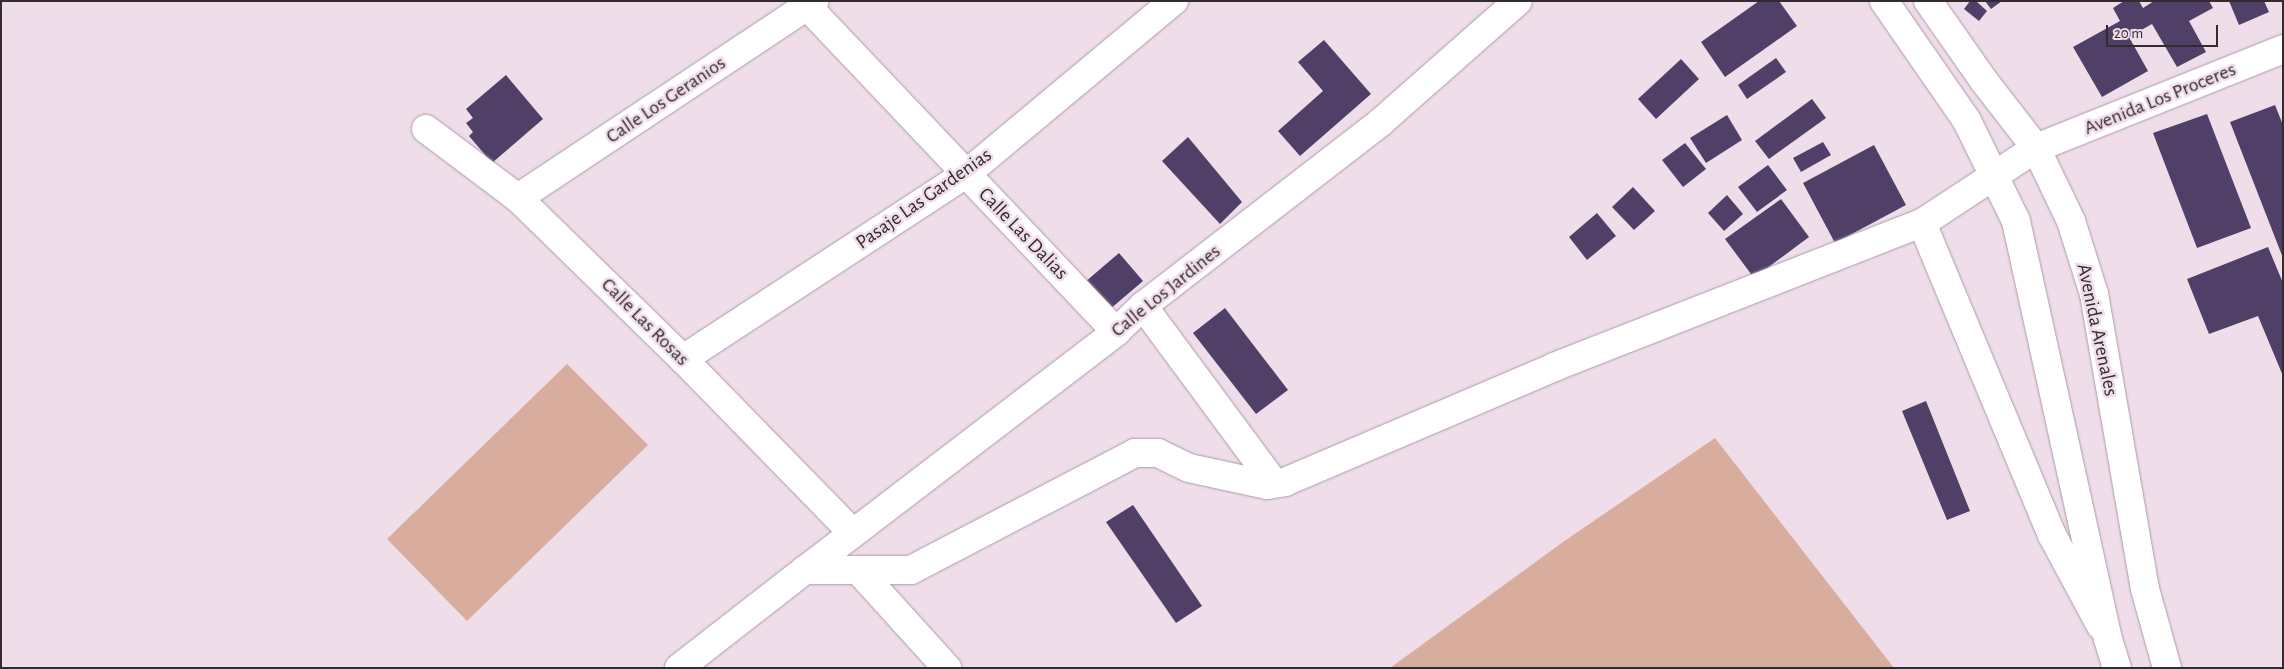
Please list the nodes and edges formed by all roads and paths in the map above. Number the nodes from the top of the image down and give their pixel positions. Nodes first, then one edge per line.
1 (1174, 1) edge
2 (1518, 1) edge
3 (1884, 1) edge
4 (1928, 1) edge
5 (811, 4) edge
6 (2283, 50) edge
7 (426, 129) dead end
8 (2036, 148) junction
9 (966, 174) junction
10 (1994, 177) junction
11 (518, 198) junction
12 (1922, 224) junction
13 (1143, 306) junction
14 (1116, 332) junction
15 (683, 359) junction
16 (1274, 483) junction
17 (851, 531) junction
18 (805, 570) junction
19 (860, 572) junction
20 (2108, 639) junction
21 (679, 668) edge
22 (947, 668) edge
23 (2117, 668) edge
24 (2167, 668) edge

1 - 9 street, Pasaje Las Gardenias
2 - 13 street, Calle Los Jardines
3 - 10 street
4 - 8 street, Avenida Arenales
5 - 9 street, Calle Las Dalias
5 - 11 street, Calle Los Geranios
6 - 8 street, Avenida Los Proceres
7 - 11 street, Calle Las Rosas
8 - 10 street, Avenida Los Proceres
8 - 24 street, Avenida Arenales
9 - 14 street, Calle Las Dalias
9 - 15 street, Pasaje Las Gardenias
10 - 12 street, Avenida Los Proceres
10 - 20 street
11 - 15 street, Calle Las Rosas
12 - 16 street, Avenida Los Proceres
12 - 20 street
13 - 14 street, Calle Los Jardines
13 - 16 street
14 - 17 street, Calle Los Jardines
15 - 17 street, Calle Las Rosas
16 - 19 street, Avenida Los Proceres
17 - 18 street, Calle Los Jardines
18 - 19 street, Avenida Los Proceres
18 - 21 street, Calle Los Jardines
19 - 22 street
20 - 23 street

